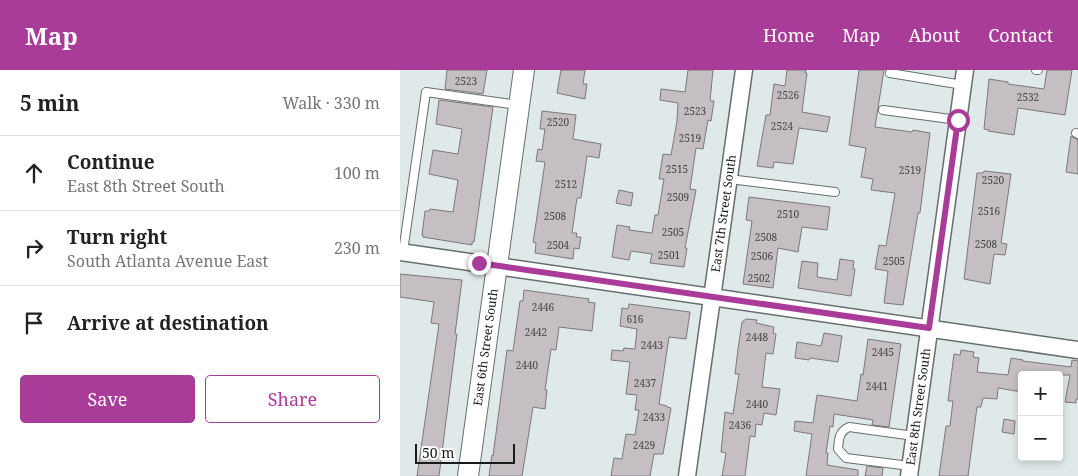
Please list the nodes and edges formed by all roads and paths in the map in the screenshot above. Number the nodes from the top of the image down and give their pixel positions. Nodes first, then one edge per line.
1 (524, 70) edge
2 (744, 70) edge
3 (890, 73) dead end
4 (964, 78) edge
5 (520, 105) junction
6 (883, 110) dead end
7 (958, 120) junction
8 (729, 178) junction
9 (835, 192) dead end
10 (401, 252) edge
11 (498, 265) junction
12 (713, 296) junction
13 (929, 328) junction
14 (1078, 350) edge
15 (914, 436) junction
16 (910, 471) edge
17 (468, 476) edge
18 (687, 476) edge

1 - 5 street, East 6th Street South
2 - 8 street, East 7th Street South
3 - 4 lane
4 - 7 street, East 8th Street South
5 - 10 lane
5 - 11 street, East 6th Street South
6 - 7 lane
7 - 13 street, East 8th Street South
8 - 9 lane
8 - 12 street, East 7th Street South
10 - 11 street
11 - 12 street
11 - 17 street, East 6th Street South
12 - 13 street
12 - 18 street, East 7th Street South
13 - 14 street
13 - 15 street, East 8th Street South
15 - 16 street, East 8th Street South
15 - 16 lane

